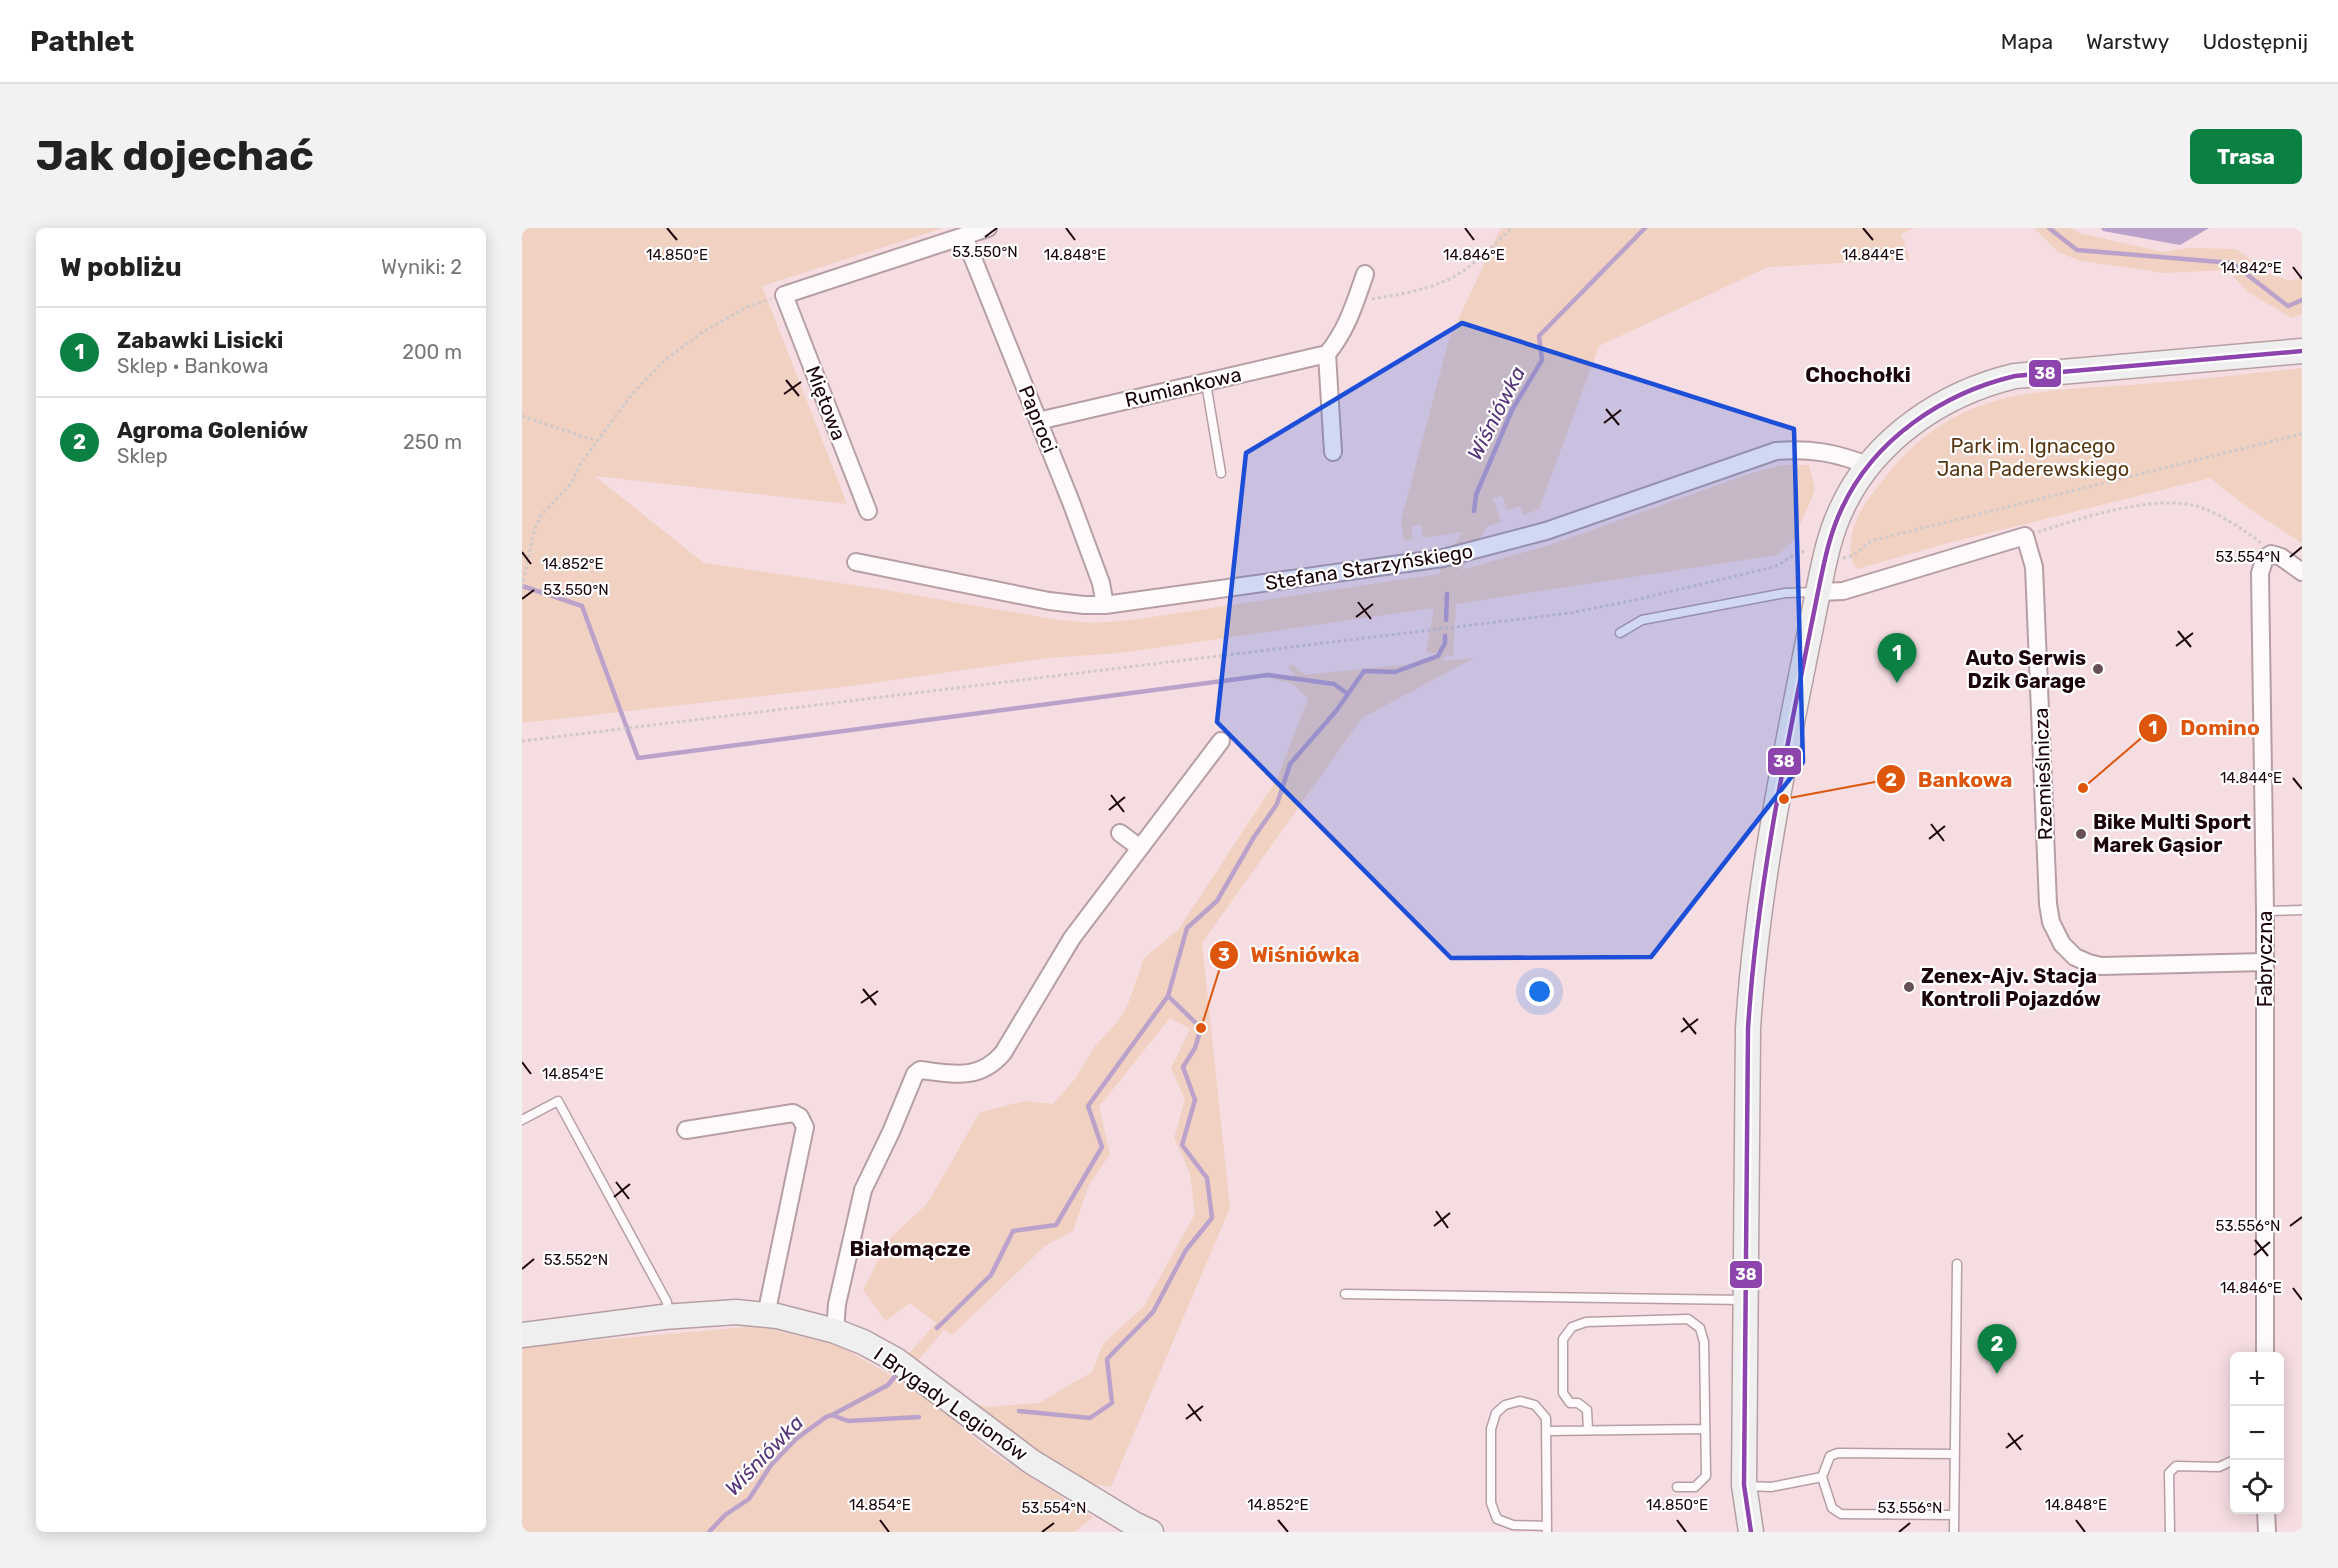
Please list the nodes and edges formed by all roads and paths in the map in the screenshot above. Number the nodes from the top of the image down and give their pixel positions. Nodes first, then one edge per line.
1 (988, 228) edge
2 (1512, 228) edge
3 (964, 236) junction
4 (1365, 274) dead end
5 (784, 295) junction
6 (1355, 302) junction
7 (2302, 351) edge
8 (1328, 354) junction
9 (1206, 383) junction
10 (522, 416) edge
11 (1038, 421) junction
12 (2302, 434) edge
13 (597, 441) junction
14 (1333, 452) dead end
15 (1869, 466) junction
16 (1221, 473) dead end
17 (868, 511) dead end
18 (2025, 536) junction
19 (1825, 555) junction
20 (2267, 557) junction
21 (856, 562) dead end
22 (2302, 572) edge
23 (522, 587) edge
24 (1818, 592) junction
25 (1105, 605) junction
26 (1620, 633) dead end
27 (522, 741) edge
28 (1221, 741) dead end
29 (1120, 833) dead end
30 (1140, 848) junction
31 (2302, 910) edge
32 (2265, 911) junction
33 (2265, 962) junction
34 (522, 1120) edge
35 (686, 1130) dead end
36 (1958, 1264) dead end
37 (1346, 1294) dead end
38 (1746, 1300) junction
39 (766, 1315) junction
40 (668, 1316) junction
41 (835, 1331) junction
42 (522, 1335) edge
43 (2265, 1352) edge
44 (1705, 1429) junction
45 (1588, 1430) junction
46 (1547, 1431) junction
47 (1955, 1454) junction
48 (2230, 1462) edge
49 (1822, 1477) junction
50 (1677, 1486) dead end
51 (1744, 1492) junction
52 (2266, 1514) edge
53 (1954, 1515) junction
54 (1547, 1529) edge
55 (1151, 1532) edge
56 (1733, 1532) edge
57 (1751, 1532) edge
58 (1954, 1532) edge
59 (2170, 1532) edge
60 (2267, 1532) edge

1 - 3 street
2 - 6 path
3 - 5 street
3 - 11 street, Paproci
4 - 6 street
5 - 13 path
5 - 17 street, Miętowa
6 - 8 street
7 - 15 street
8 - 9 street, Rumiankowa
8 - 14 street
9 - 11 street, Rumiankowa
9 - 16 lane
10 - 13 path
11 - 25 street, Paproci
12 - 19 path
13 - 23 path
15 - 19 street
15 - 25 street, Stefana Starzyńskiego
18 - 20 path
18 - 24 street
18 - 33 street, Rzemieślnicza
19 - 24 street
19 - 27 path
20 - 22 street
20 - 32 street, Fabryczna
21 - 25 street, Stefana Starzyńskiego
24 - 26 lane
24 - 38 street
28 - 30 street
29 - 30 street
30 - 41 street
31 - 32 lane
32 - 33 street, Fabryczna
33 - 43 street, Fabryczna
34 - 40 lane
35 - 39 street
36 - 47 lane
37 - 38 lane
38 - 51 street
39 - 40 street, I Brygady Legionów
39 - 41 street, I Brygady Legionów
40 - 42 street, I Brygady Legionów
41 - 55 street, I Brygady Legionów
44 - 45 lane
44 - 45 lane
44 - 50 lane
45 - 46 lane
46 - 54 lane
46 - 54 lane
47 - 49 lane
47 - 53 lane
48 - 59 lane
49 - 51 lane
49 - 53 lane
51 - 56 street
51 - 57 street
52 - 60 street
53 - 58 lane

